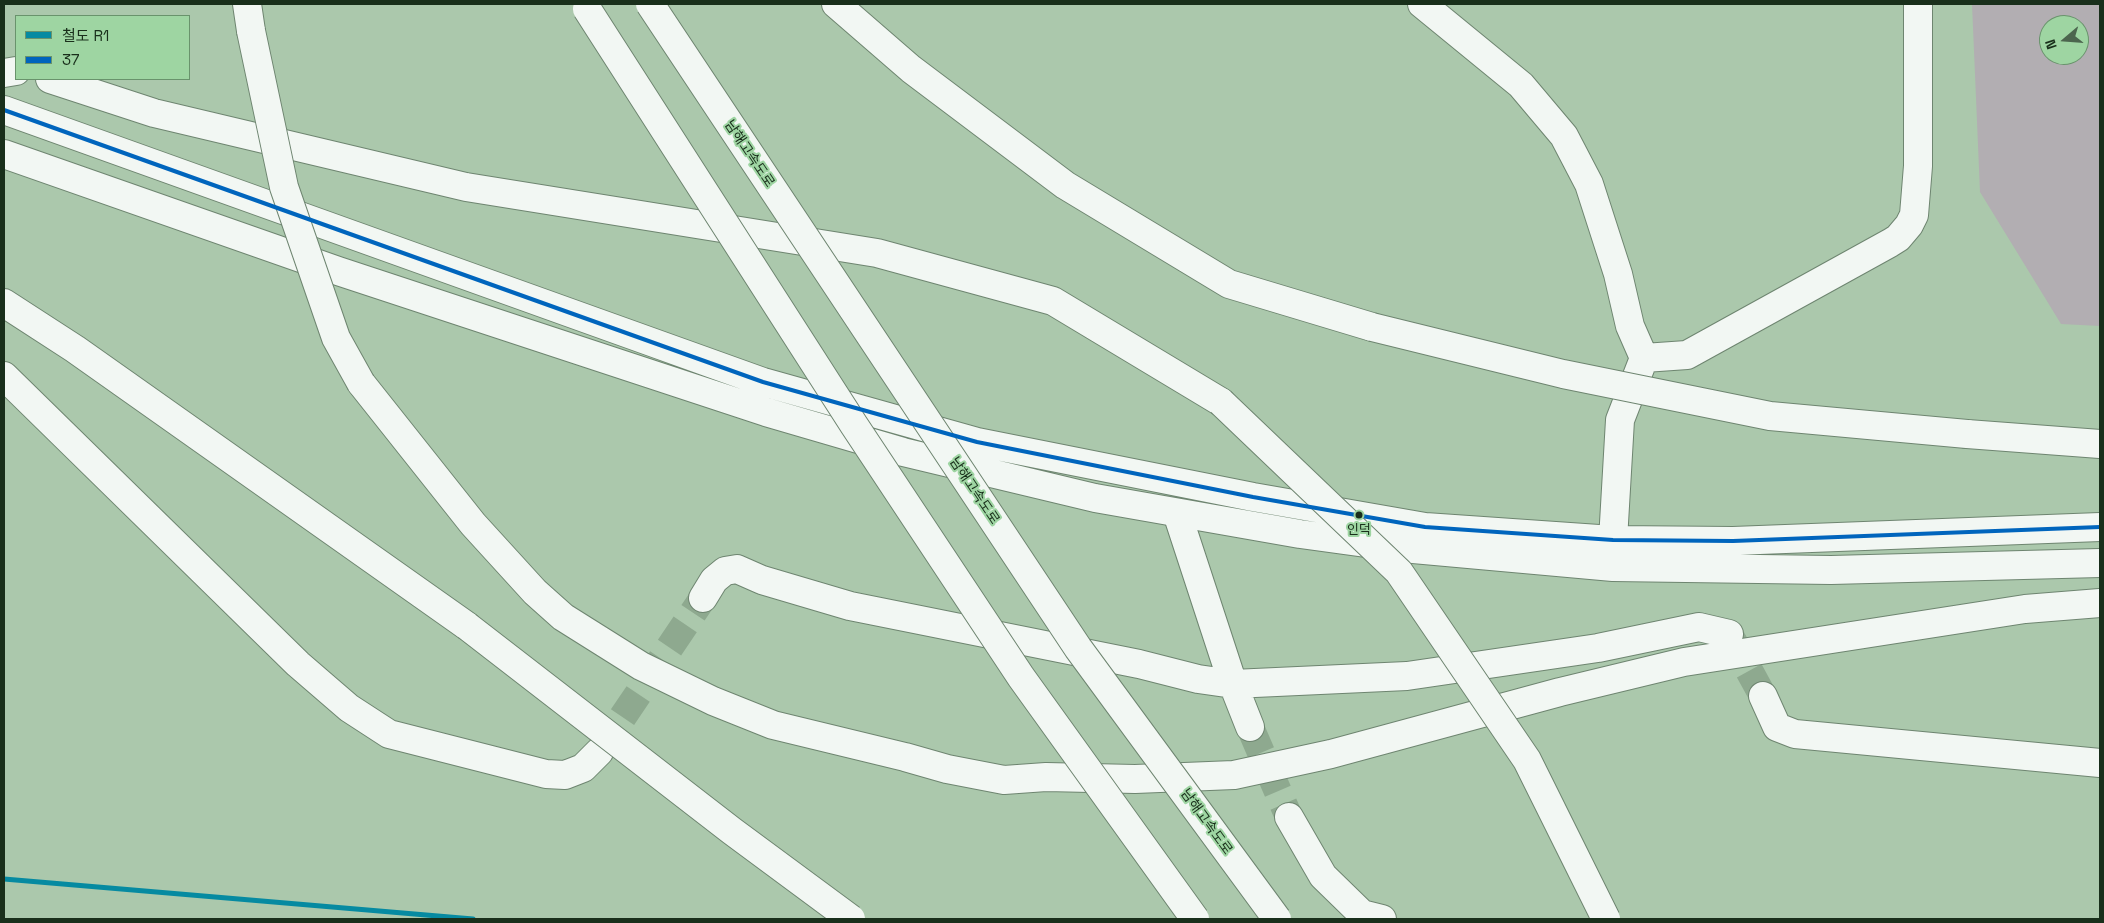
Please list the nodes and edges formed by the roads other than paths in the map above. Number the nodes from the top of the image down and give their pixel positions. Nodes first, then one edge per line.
1 (247, 4) edge
2 (650, 4) edge
3 (836, 4) edge
4 (1422, 4) edge
5 (1918, 4) edge
6 (585, 7) edge
7 (53, 80) edge
8 (4, 110) edge
9 (4, 154) edge
10 (4, 303) edge
11 (1644, 358) junction
12 (4, 376) edge
13 (2100, 444) edge
14 (1176, 513) junction
15 (2100, 528) edge
16 (1613, 540) junction
17 (2100, 563) edge
18 (703, 598) tunnel mouth
19 (2100, 603) edge
20 (1728, 634) dead end
21 (1233, 684) junction
22 (1763, 696) tunnel mouth
23 (1250, 727) tunnel mouth
24 (599, 752) tunnel mouth
25 (2100, 763) edge
26 (1290, 817) tunnel mouth
27 (850, 919) edge
28 (1195, 919) edge
29 (1277, 919) edge
30 (1382, 919) edge
31 (1606, 919) edge

1 - 19 main road, bridge
2 - 29 main road, 남해고속도로, bridge
3 - 13 main road, bridge
4 - 11 main road
5 - 11 main road
6 - 28 main road, bridge
7 - 31 main road, bridge
8 - 16 main road
9 - 14 main road
10 - 27 main road, bridge
11 - 16 main road
12 - 24 main road
14 - 17 main road
14 - 21 main road
15 - 16 main road
18 - 21 main road
20 - 21 main road
21 - 23 main road
22 - 25 main road
26 - 30 main road

